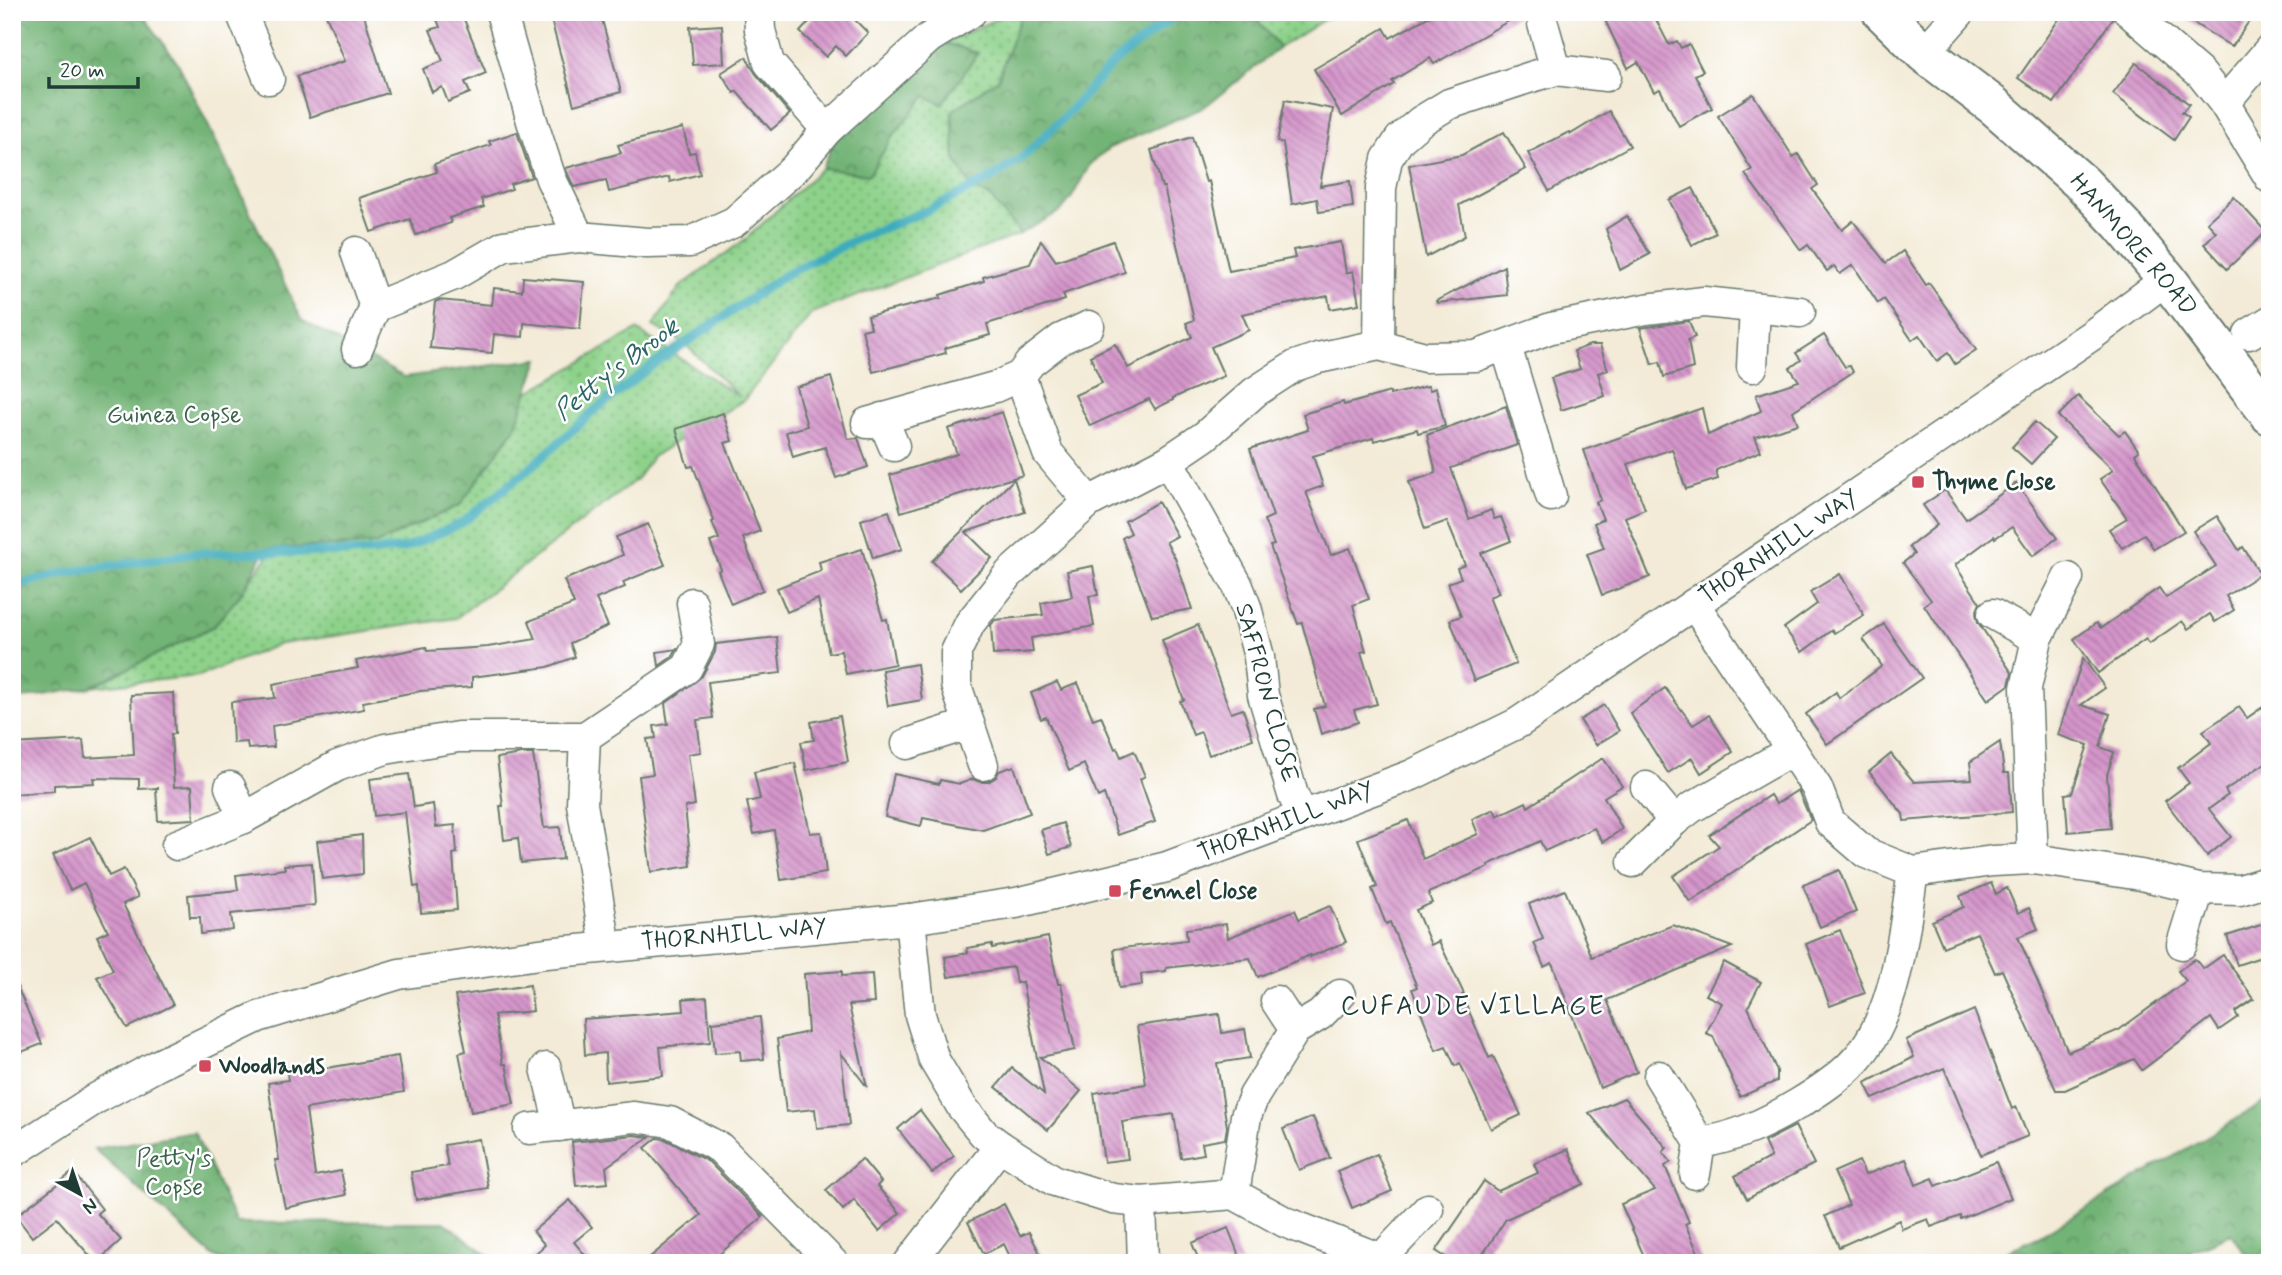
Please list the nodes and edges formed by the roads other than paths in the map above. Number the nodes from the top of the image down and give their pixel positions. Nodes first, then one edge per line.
1 (241, 12) edge
2 (501, 12) edge
3 (759, 12) edge
4 (971, 12) edge
5 (1882, 12) edge
6 (1960, 12) edge
7 (2129, 12) edge
8 (1543, 24) dead end
9 (2270, 49) edge
10 (1924, 53) junction
11 (1556, 70) junction
12 (1606, 76) dead end
13 (269, 79) dead end
14 (2224, 103) junction
15 (827, 130) junction
16 (2270, 178) edge
17 (579, 237) junction
18 (356, 251) dead end
19 (2167, 279) junction
20 (374, 307) junction
21 (1755, 309) junction
22 (1800, 312) dead end
23 (1089, 326) dead end
24 (1379, 345) junction
25 (1506, 346) junction
26 (357, 349) dead end
27 (1752, 367) dead end
28 (1020, 376) junction
29 (2270, 415) edge
30 (894, 446) dead end
31 (1168, 461) junction
32 (1551, 496) dead end
33 (1089, 502) junction
34 (2076, 574) dead end
35 (692, 603) dead end
36 (1694, 604) junction
37 (1993, 614) dead end
38 (2037, 639) junction
39 (969, 723) junction
40 (585, 737) junction
41 (907, 744) dead end
42 (1792, 750) junction
43 (984, 765) dead end
44 (230, 787) dead end
45 (1646, 787) dead end
46 (1303, 816) junction
47 (244, 818) junction
48 (1674, 821) junction
49 (177, 845) dead end
50 (2033, 859) junction
51 (1633, 862) dead end
52 (1913, 872) junction
53 (2270, 881) edge
54 (2199, 889) junction
55 (910, 919) junction
56 (2182, 944) dead end
57 (606, 947) junction
58 (1340, 995) dead end
59 (1276, 1001) dead end
60 (1295, 1030) junction
61 (546, 1068) dead end
62 (1659, 1076) dead end
63 (560, 1126) junction
64 (529, 1129) dead end
65 (1700, 1143) junction
66 (1000, 1146) junction
67 (12, 1153) edge
68 (1695, 1174) dead end
69 (1234, 1194) junction
70 (1141, 1202) junction
71 (1428, 1209) dead end
72 (1382, 1261) edge
73 (833, 1263) edge
74 (909, 1263) edge
75 (1143, 1263) edge

1 - 13 street
2 - 17 street
3 - 15 street
4 - 15 street
5 - 10 street, HANMORE ROAD
6 - 10 street
7 - 14 street
8 - 11 street
9 - 14 street
10 - 19 street, HANMORE ROAD
11 - 12 street
11 - 24 street
14 - 16 street
15 - 17 street
17 - 20 street
18 - 20 street
19 - 29 street, HANMORE ROAD
19 - 36 street, THORNHILL WAY
20 - 26 street
21 - 22 street
21 - 25 street
21 - 27 street
23 - 28 street
24 - 25 street
24 - 31 street
25 - 32 street
28 - 30 street
28 - 33 street
31 - 33 street
31 - 46 street, SAFFRON CLOSE
33 - 39 street
34 - 38 street
35 - 40 street
36 - 42 street
36 - 46 street, THORNHILL WAY
37 - 38 street
38 - 50 street
39 - 41 street
39 - 43 street
40 - 47 street
40 - 57 street
42 - 48 street
42 - 52 street
44 - 47 street
45 - 48 street
46 - 55 street, THORNHILL WAY
47 - 49 street
48 - 51 street
50 - 52 street
50 - 54 street
52 - 65 street
53 - 54 street
54 - 56 street
55 - 57 street, THORNHILL WAY
55 - 66 street
57 - 67 street, THORNHILL WAY
58 - 60 street
59 - 60 street
60 - 69 street
61 - 63 street
62 - 65 street
63 - 64 street
63 - 73 street
65 - 68 street
66 - 70 street
66 - 74 street
69 - 70 street
69 - 72 street
70 - 75 street
71 - 72 street

